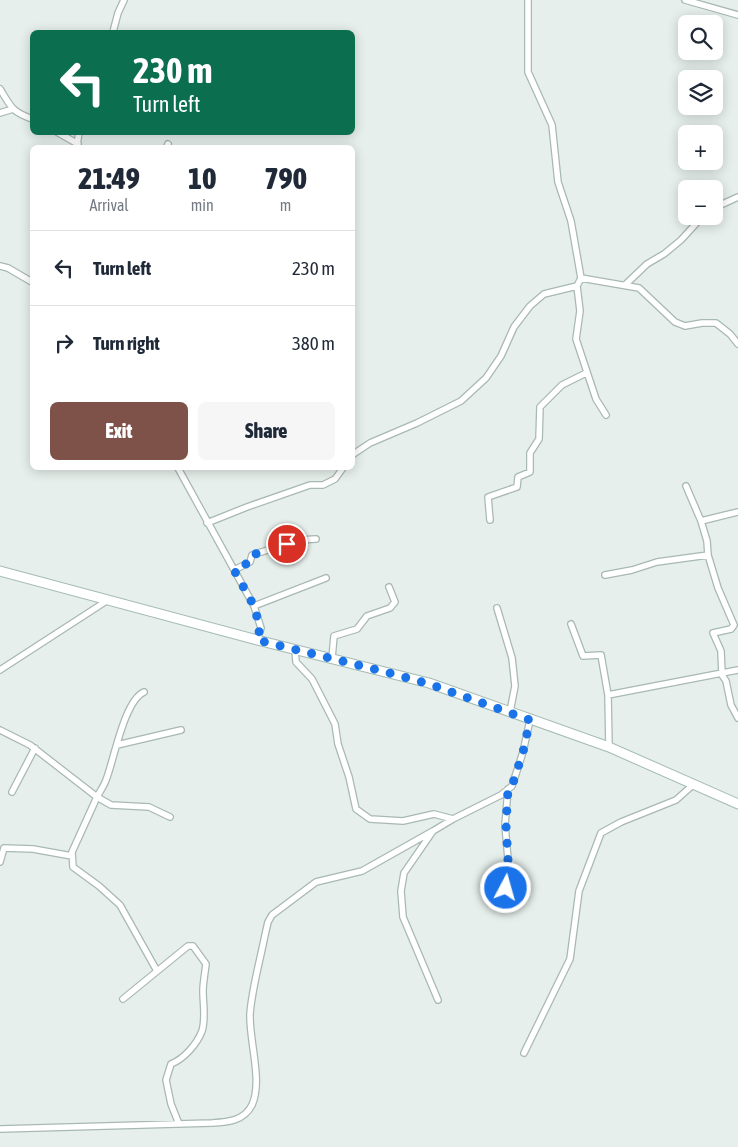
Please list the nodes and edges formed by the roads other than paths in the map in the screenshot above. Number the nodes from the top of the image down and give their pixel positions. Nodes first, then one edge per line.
1 (124, 0) edge
2 (528, 0) edge
3 (686, 0) edge
4 (738, 15) edge
5 (114, 30) edge
6 (0, 89) edge
7 (13, 109) junction
8 (0, 113) edge
9 (30, 118) edge
10 (62, 135) edge
11 (76, 145) edge
12 (738, 197) edge
13 (723, 204) edge
14 (695, 225) edge
15 (0, 266) edge
16 (582, 278) junction
17 (30, 281) edge
18 (625, 285) junction
19 (577, 286) junction
20 (738, 344) edge
21 (586, 373) junction
22 (606, 415) dead end
23 (355, 453) edge
24 (179, 470) edge
25 (341, 470) edge
26 (686, 486) dead end
27 (738, 512) edge
28 (490, 520) dead end
29 (701, 521) junction
30 (207, 523) junction
31 (316, 539) dead end
32 (708, 554) junction
33 (234, 570) junction
34 (0, 571) edge
35 (605, 575) dead end
36 (326, 578) dead end
37 (389, 587) dead end
38 (108, 600) junction
39 (254, 606) junction
40 (496, 608) dead end
41 (571, 624) dead end
42 (257, 640) junction
43 (295, 649) junction
44 (332, 658) junction
45 (0, 670) edge
46 (738, 670) edge
47 (722, 674) junction
48 (144, 692) dead end
49 (608, 695) junction
50 (510, 712) junction
51 (738, 718) edge
52 (530, 720) junction
53 (0, 730) edge
54 (181, 730) dead end
55 (117, 745) junction
56 (609, 747) junction
57 (35, 748) junction
58 (694, 784) junction
59 (508, 789) junction
60 (12, 792) dead end
61 (97, 797) junction
62 (738, 804) edge
63 (170, 818) dead end
64 (454, 818) junction
65 (433, 831) junction
66 (72, 856) junction
67 (0, 862) edge
68 (508, 904) dead end
69 (157, 971) junction
70 (123, 999) dead end
71 (438, 1000) dead end
72 (524, 1053) dead end
73 (179, 1124) junction
74 (0, 1129) edge

1 - 5 street
2 - 16 street
3 - 4 street
6 - 7 street
7 - 8 street
7 - 9 street
10 - 11 street
12 - 13 street
14 - 18 street
15 - 17 street
16 - 18 street
16 - 19 street
18 - 20 street
19 - 21 street
19 - 23 street
21 - 22 street
21 - 28 street
24 - 30 street
25 - 30 street
26 - 29 street
27 - 29 street
29 - 32 street
30 - 33 street
31 - 33 street
32 - 35 street
32 - 47 street
33 - 39 street
34 - 38 main road
36 - 39 street
37 - 44 street
38 - 42 main road
38 - 45 street
39 - 42 street
40 - 50 street
41 - 49 street
42 - 43 main road
43 - 44 main road
43 - 64 street
44 - 50 main road
46 - 47 street
47 - 49 street
47 - 51 street
48 - 55 street
49 - 56 street
50 - 52 main road
52 - 56 main road
52 - 59 street
53 - 57 street
54 - 55 street
55 - 61 street
56 - 58 main road
57 - 60 street
57 - 61 street
58 - 62 main road
58 - 72 street
59 - 64 street
59 - 68 street
61 - 63 street
61 - 66 street
64 - 65 street
65 - 71 street
65 - 73 street
66 - 67 street
66 - 69 street
69 - 70 street
69 - 73 street
73 - 74 street

